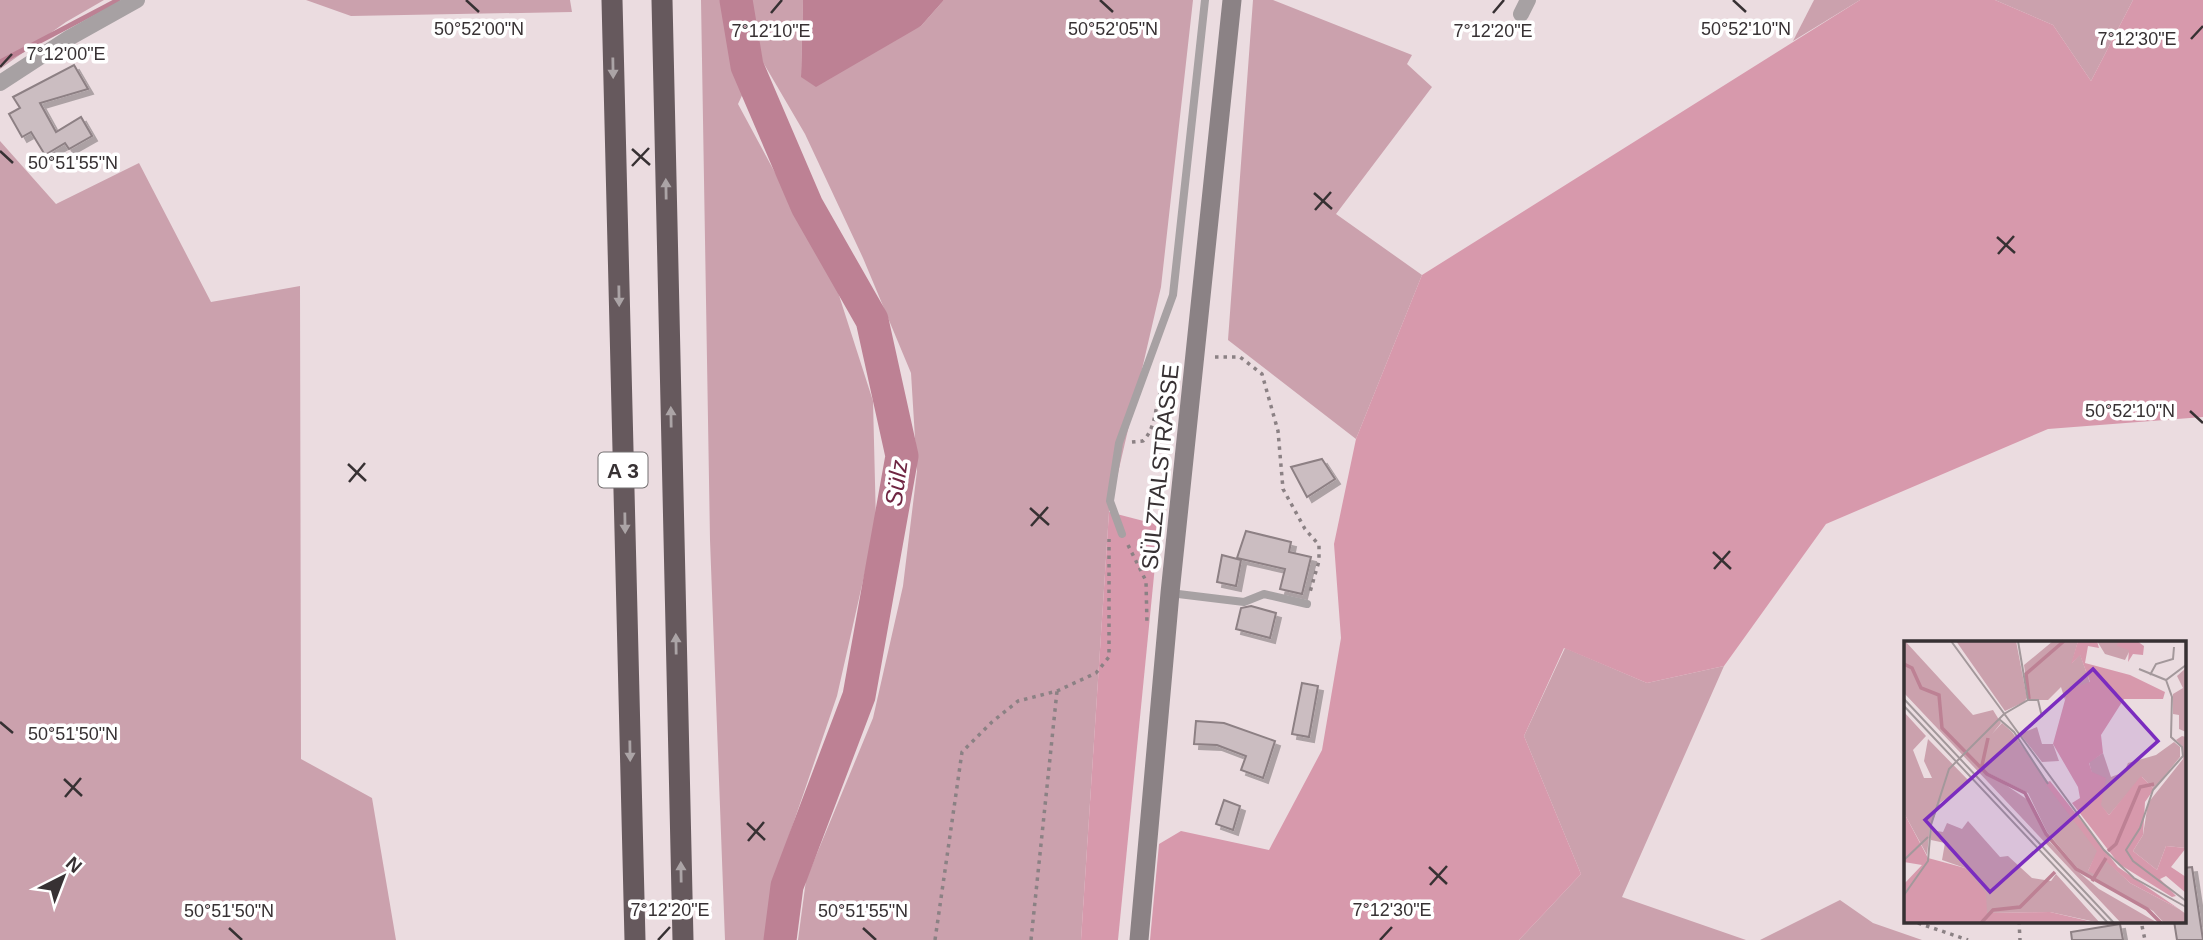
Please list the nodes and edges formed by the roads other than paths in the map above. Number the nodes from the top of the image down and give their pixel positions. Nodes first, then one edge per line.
1 (136, 0) edge
2 (612, 0) edge
3 (662, 0) edge
4 (1205, 0) edge
5 (1232, 0) edge
6 (0, 83) edge
7 (1122, 534) road end
8 (1170, 593) junction
9 (1307, 604) road end
10 (635, 940) edge
11 (683, 940) edge
12 (1139, 940) edge

1 - 6 street
2 -> 10 highway, A 3
11 -> 3 highway, A 3
4 - 7 lane
5 - 8 main road, SÜLZTALSTRASSE
8 - 9 lane
8 - 12 main road, SÜLZTALSTRASSE

